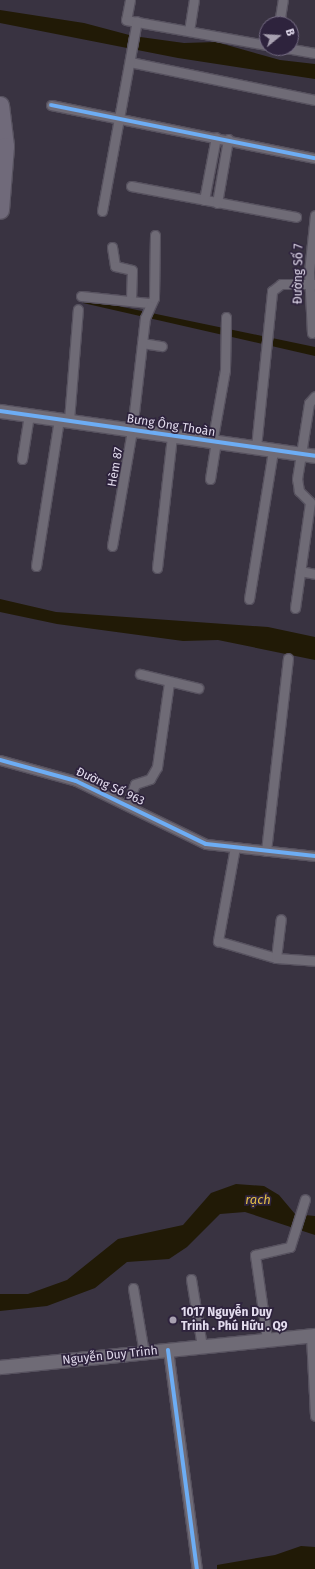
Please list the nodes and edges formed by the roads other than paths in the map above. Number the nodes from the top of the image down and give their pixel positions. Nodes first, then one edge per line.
1 (130, 0) edge
2 (194, 0) edge
3 (284, 0) edge
4 (281, 16) edge
5 (136, 25) junction
6 (189, 31) junction
7 (259, 44) edge
8 (299, 50) edge
9 (315, 53) edge
10 (130, 62) junction
11 (315, 100) edge
12 (0, 105) edge
13 (51, 105) dead end
14 (118, 117) junction
15 (216, 137) junction
16 (228, 139) junction
17 (0, 156) edge
18 (315, 158) edge
19 (131, 186) dead end
20 (3, 187) junction
21 (204, 200) junction
22 (217, 202) junction
23 (0, 210) edge
24 (102, 211) dead end
25 (315, 216) edge
26 (296, 217) dead end
27 (155, 235) dead end
28 (112, 247) dead end
29 (312, 284) edge
30 (81, 296) dead end
31 (131, 301) junction
32 (148, 305) junction
33 (78, 309) dead end
34 (226, 322) dead end
35 (312, 333) dead end
36 (142, 344) junction
37 (162, 346) dead end
38 (315, 396) edge
39 (0, 411) edge
40 (29, 415) junction
41 (64, 420) junction
42 (132, 430) junction
43 (172, 437) junction
44 (214, 443) junction
45 (256, 447) junction
46 (273, 450) junction
47 (300, 454) junction
48 (315, 456) edge
49 (22, 458) dead end
50 (210, 479) dead end
51 (112, 546) dead end
52 (36, 566) dead end
53 (157, 568) dead end
54 (300, 571) junction
55 (315, 574) edge
56 (248, 599) dead end
57 (295, 608) dead end
58 (288, 658) dead end
59 (140, 674) dead end
60 (169, 683) junction
61 (198, 688) dead end
62 (0, 760) edge
63 (127, 805) junction
64 (235, 848) junction
65 (266, 851) junction
66 (315, 856) edge
67 (281, 919) dead end
68 (276, 958) junction
69 (315, 961) edge
70 (305, 1199) dead end
71 (192, 1279) dead end
72 (133, 1288) dead end
73 (313, 1336) edge
74 (267, 1339) junction
75 (202, 1346) junction
76 (168, 1350) junction
77 (144, 1352) junction
78 (0, 1367) edge
79 (315, 1416) edge
80 (197, 1569) edge

1 - 5 street
2 - 6 street
3 - 4 street
5 - 6 street
5 - 10 street
6 - 7 street
8 - 9 street
10 - 11 street
10 - 14 street
12 - 20 highway
13 - 14 street
14 - 15 street
14 - 24 street
15 - 16 street
15 - 21 street
16 - 18 street
16 - 22 street
17 - 20 highway
19 - 21 street
20 - 23 highway
21 - 22 street
22 - 26 street
25 - 29 street, Đường Số 7
27 - 32 street, Hèm 87
28 - 31 street
29 - 35 street, Đường Số 7
29 - 45 street
30 - 31 street
31 - 32 street
32 - 36 street, Hèm 87
33 - 41 street
34 - 44 street
36 - 37 street
36 - 42 street, Hèm 87
38 - 47 street
39 - 40 main road, Bưng Ông Thoàn
40 - 41 main road, Bưng Ông Thoàn
40 - 49 street
41 - 42 main road, Bưng Ông Thoàn
41 - 52 street
42 - 43 main road, Bưng Ông Thoàn
42 - 51 street, Hèm 87
43 - 44 main road, Bưng Ông Thoàn
43 - 53 street
44 - 45 main road, Bưng Ông Thoàn
44 - 50 street
45 - 46 main road, Bưng Ông Thoàn
46 - 47 main road, Bưng Ông Thoàn
46 - 56 street
47 - 48 main road, Bưng Ông Thoàn
47 - 54 street
54 - 55 street
54 - 57 street
58 - 65 street
59 - 60 street
60 - 61 street
60 - 63 street
62 - 63 street, Đường Số 963
63 - 64 street, Đường Số 963
64 - 65 street, Đường Số 963
64 - 68 street
65 - 66 street, Đường Số 963
67 - 68 street
68 - 69 street
70 - 74 street
71 - 75 street
72 - 77 street
73 - 74 main road, Nguyễn Duy Trinh
73 - 79 street
74 - 75 main road, Nguyễn Duy Trinh
75 - 76 main road, Nguyễn Duy Trinh
76 - 77 main road, Nguyễn Duy Trinh
76 - 80 street
77 - 78 main road, Nguyễn Duy Trinh

